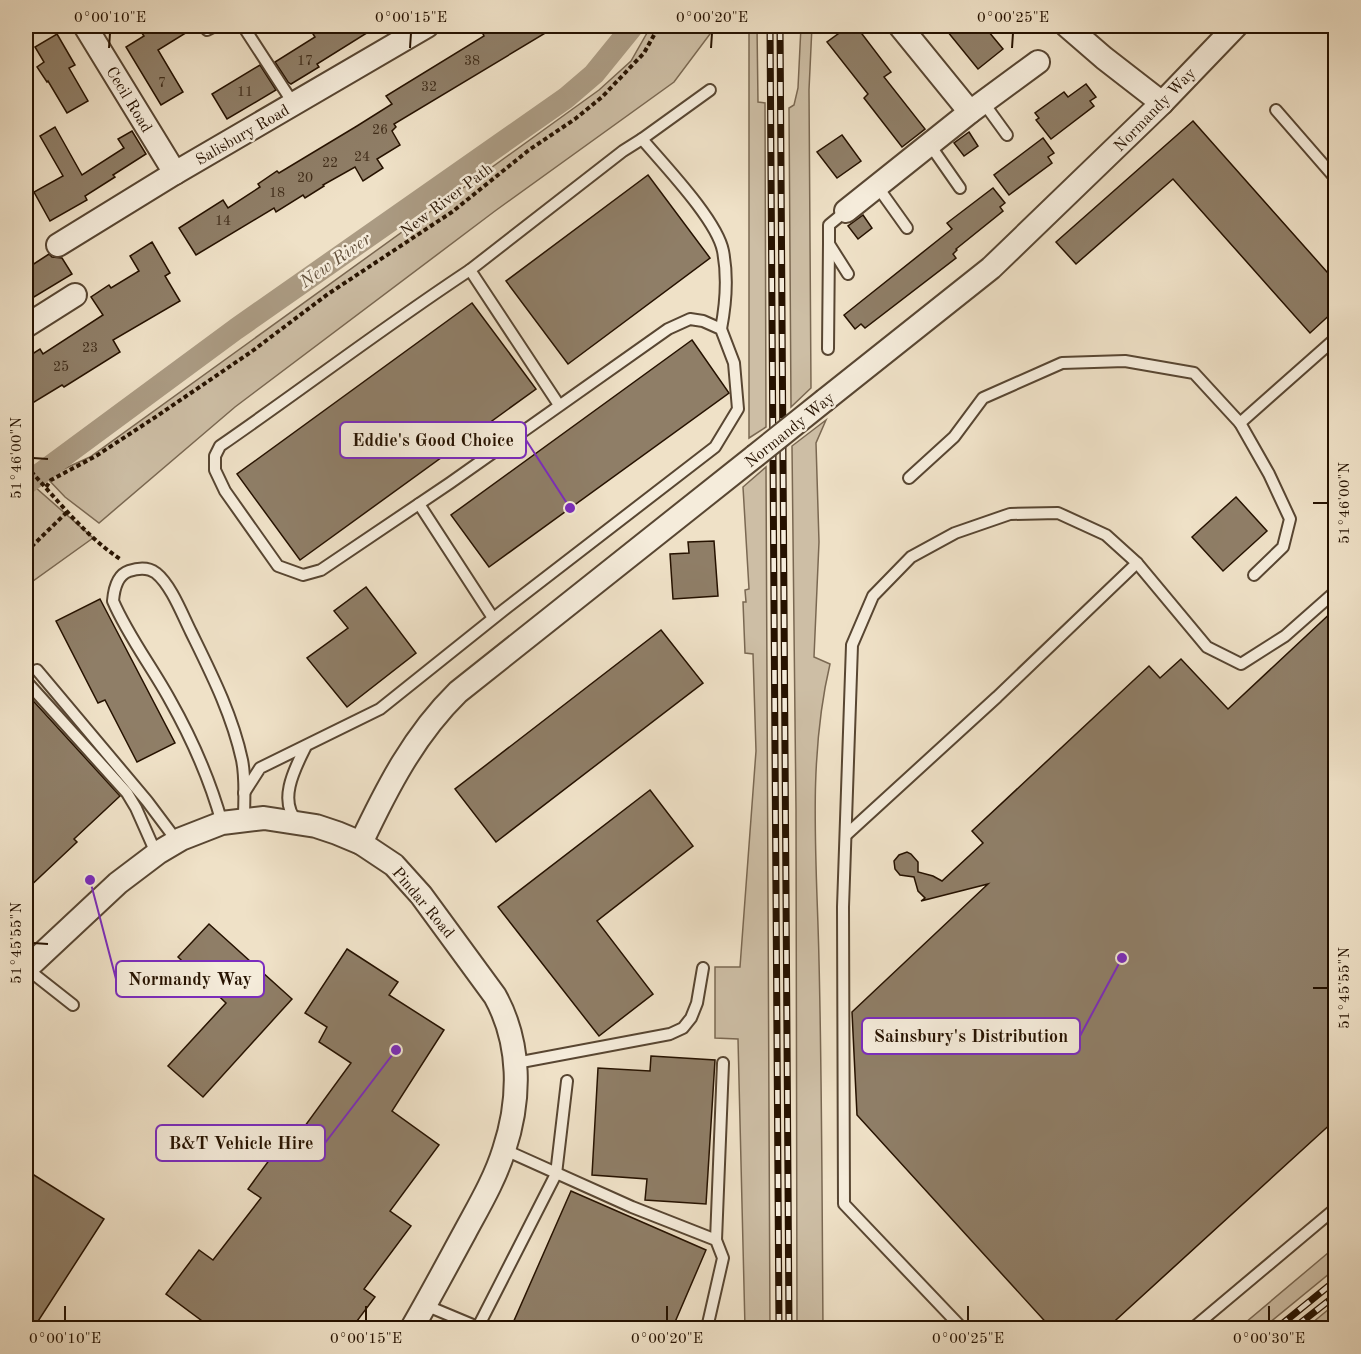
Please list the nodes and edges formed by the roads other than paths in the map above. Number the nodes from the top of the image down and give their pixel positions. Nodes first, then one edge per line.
1 (85, 26) edge
2 (243, 26) edge
3 (900, 26) edge
4 (1067, 26) edge
5 (1236, 26) edge
6 (413, 29) edge
7 (1038, 62) dead end
8 (710, 90) dead end
9 (1162, 103) junction
10 (293, 104) junction
11 (976, 107) junction
12 (1276, 110) dead end
13 (1007, 135) dead end
14 (642, 139) junction
15 (930, 145) junction
16 (175, 173) junction
17 (1335, 179) edge
18 (877, 186) junction
19 (960, 188) dead end
20 (846, 211) joint
21 (907, 228) dead end
22 (829, 244) junction
23 (58, 245) dead end
24 (470, 270) junction
25 (848, 274) dead end
26 (75, 295) dead end
27 (26, 326) edge
28 (721, 329) junction
29 (1335, 338) edge
30 (828, 349) dead end
31 (559, 405) junction
32 (1240, 423) junction
33 (909, 478) dead end
34 (419, 504) junction
35 (1137, 562) junction
36 (1254, 575) dead end
37 (1335, 591) edge
38 (493, 618) junction
39 (37, 670) dead end
40 (26, 681) edge
41 (305, 748) junction
42 (244, 793) junction
43 (233, 821) junction
44 (299, 823) junction
45 (846, 835) junction
46 (177, 841) junction
47 (361, 843) junction
48 (156, 853) junction
49 (702, 968) dead end
50 (26, 969) edge
51 (73, 1005) dead end
52 (516, 1063) junction
53 (723, 1063) dead end
54 (567, 1081) dead end
55 (505, 1149) junction
56 (556, 1174) junction
57 (1335, 1208) edge
58 (716, 1240) junction
59 (425, 1305) junction
60 (479, 1328) edge
61 (412, 1329) edge
62 (707, 1329) edge
63 (962, 1329) edge
64 (1193, 1329) edge

1 - 16 street, Cecil Road
2 - 10 lane
3 - 11 street
4 - 9 street
5 - 9 street, Normandy Way
6 - 10 street, Salisbury Road
7 - 11 street
8 - 14 lane
9 - 47 street, Normandy Way, bridge
10 - 16 street, Salisbury Road
11 - 13 lane
11 - 15 street
12 - 17 lane
14 - 24 lane
14 - 28 lane
15 - 18 street
15 - 19 lane
16 - 23 street, Salisbury Road
18 - 20 street
18 - 21 lane
20 - 22 lane
22 - 25 lane
22 - 30 lane
24 - 31 lane
24 - 34 lane
26 - 27 street
28 - 31 lane
28 - 38 lane
29 - 32 lane
31 - 34 lane
32 - 33 lane
32 - 36 lane
34 - 38 lane
35 - 37 lane
35 - 45 lane
35 - 45 lane
38 - 41 lane
39 - 46 lane
40 - 48 lane
41 - 42 lane
41 - 44 lane
42 - 43 lane
42 - 43 lane
43 - 44 street, Pindar Road
43 - 46 street, Pindar Road
44 - 47 street, Pindar Road
45 - 63 lane
46 - 48 street, Pindar Road
47 - 52 street, Pindar Road
48 - 50 street, Pindar Road
49 - 52 lane
50 - 51 lane
52 - 55 street, Pindar Road
53 - 58 lane
54 - 56 lane
55 - 56 lane
55 - 59 street, Pindar Road
56 - 58 lane
56 - 60 lane
57 - 64 lane
58 - 62 lane
59 - 60 lane
59 - 61 street, Pindar Road

